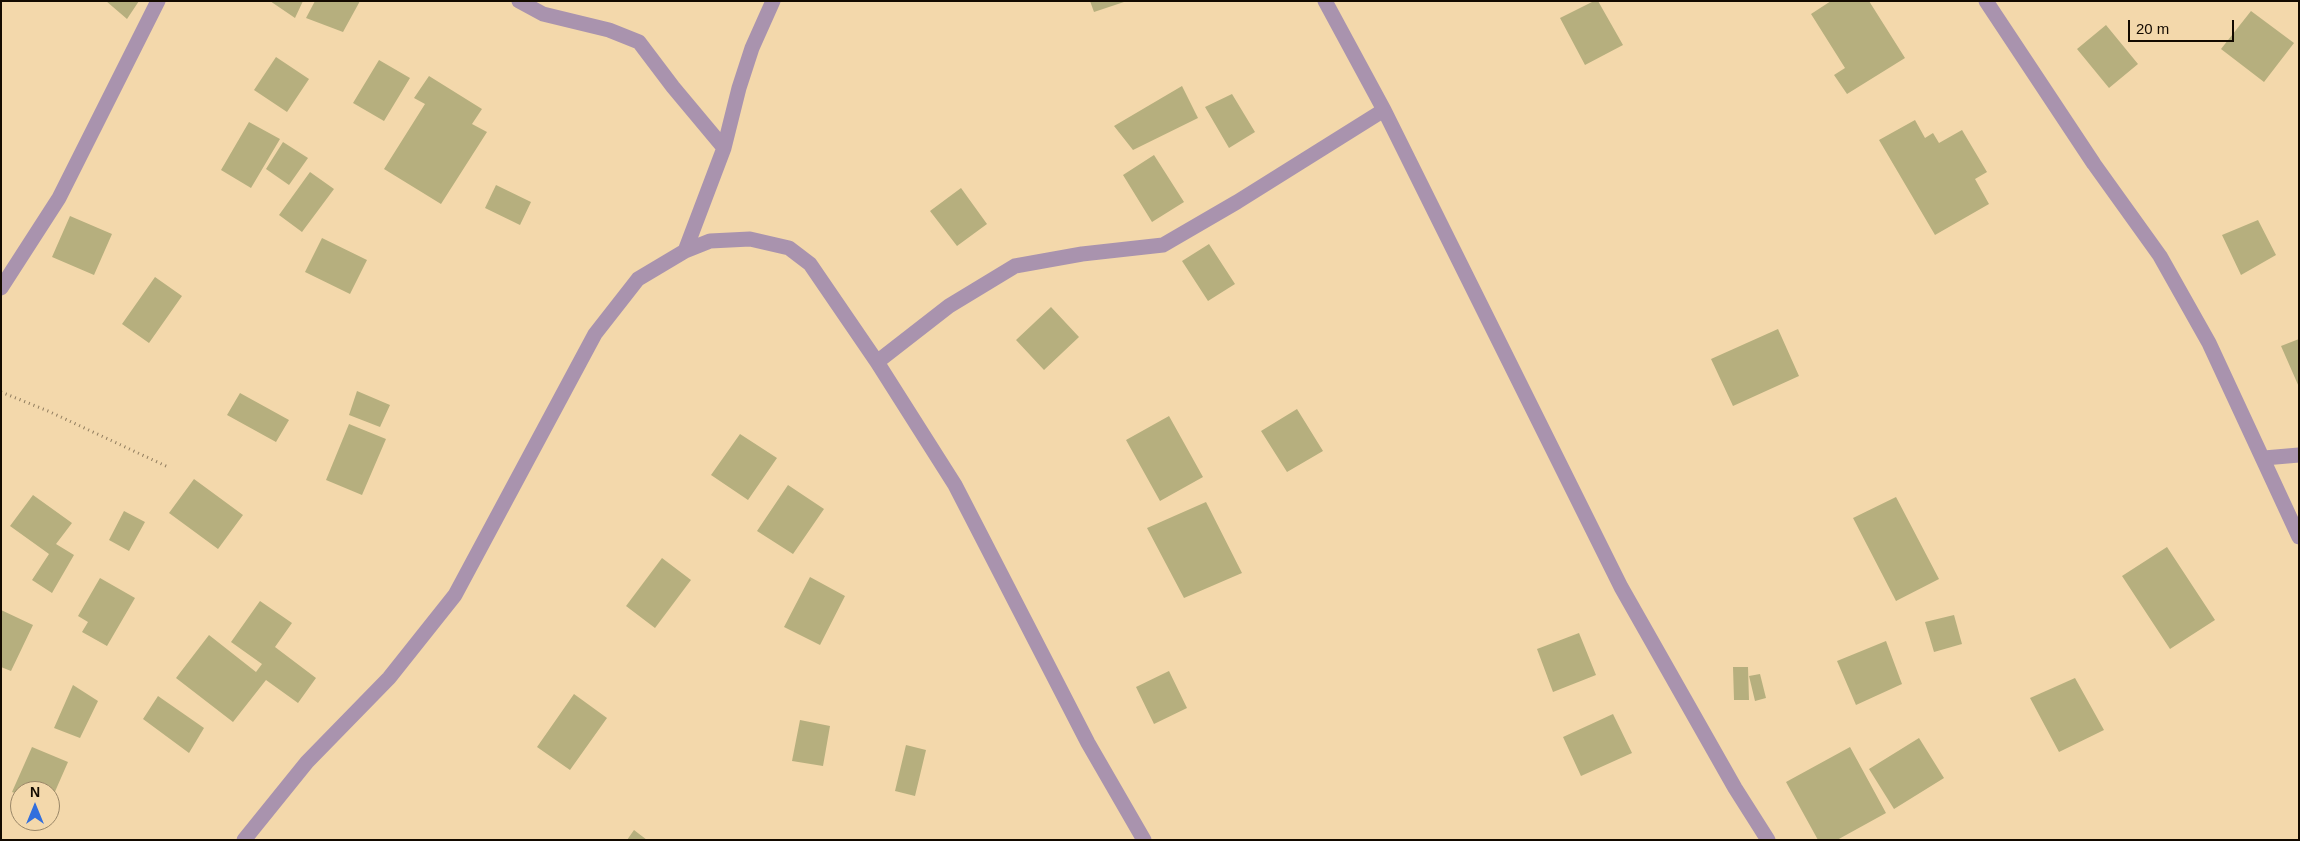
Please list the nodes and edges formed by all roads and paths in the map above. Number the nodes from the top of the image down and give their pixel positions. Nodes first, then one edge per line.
1 (158, 1) edge
2 (518, 1) edge
3 (773, 1) edge
4 (1325, 1) edge
5 (1986, 1) edge
6 (1384, 110) junction
7 (724, 148) junction
8 (685, 251) junction
9 (1, 288) edge
10 (877, 362) junction
11 (1, 392) edge
12 (2299, 455) edge
13 (2264, 458) junction
14 (168, 467) dead end
15 (2299, 537) edge
16 (244, 840) edge
17 (1144, 840) edge
18 (1768, 840) edge

1 - 9 street
2 - 7 street
3 - 7 street
4 - 6 street
5 - 13 street
6 - 10 street
6 - 18 street
7 - 8 street
8 - 10 street
8 - 16 street
10 - 17 street
11 - 14 path
12 - 13 street
13 - 15 street

